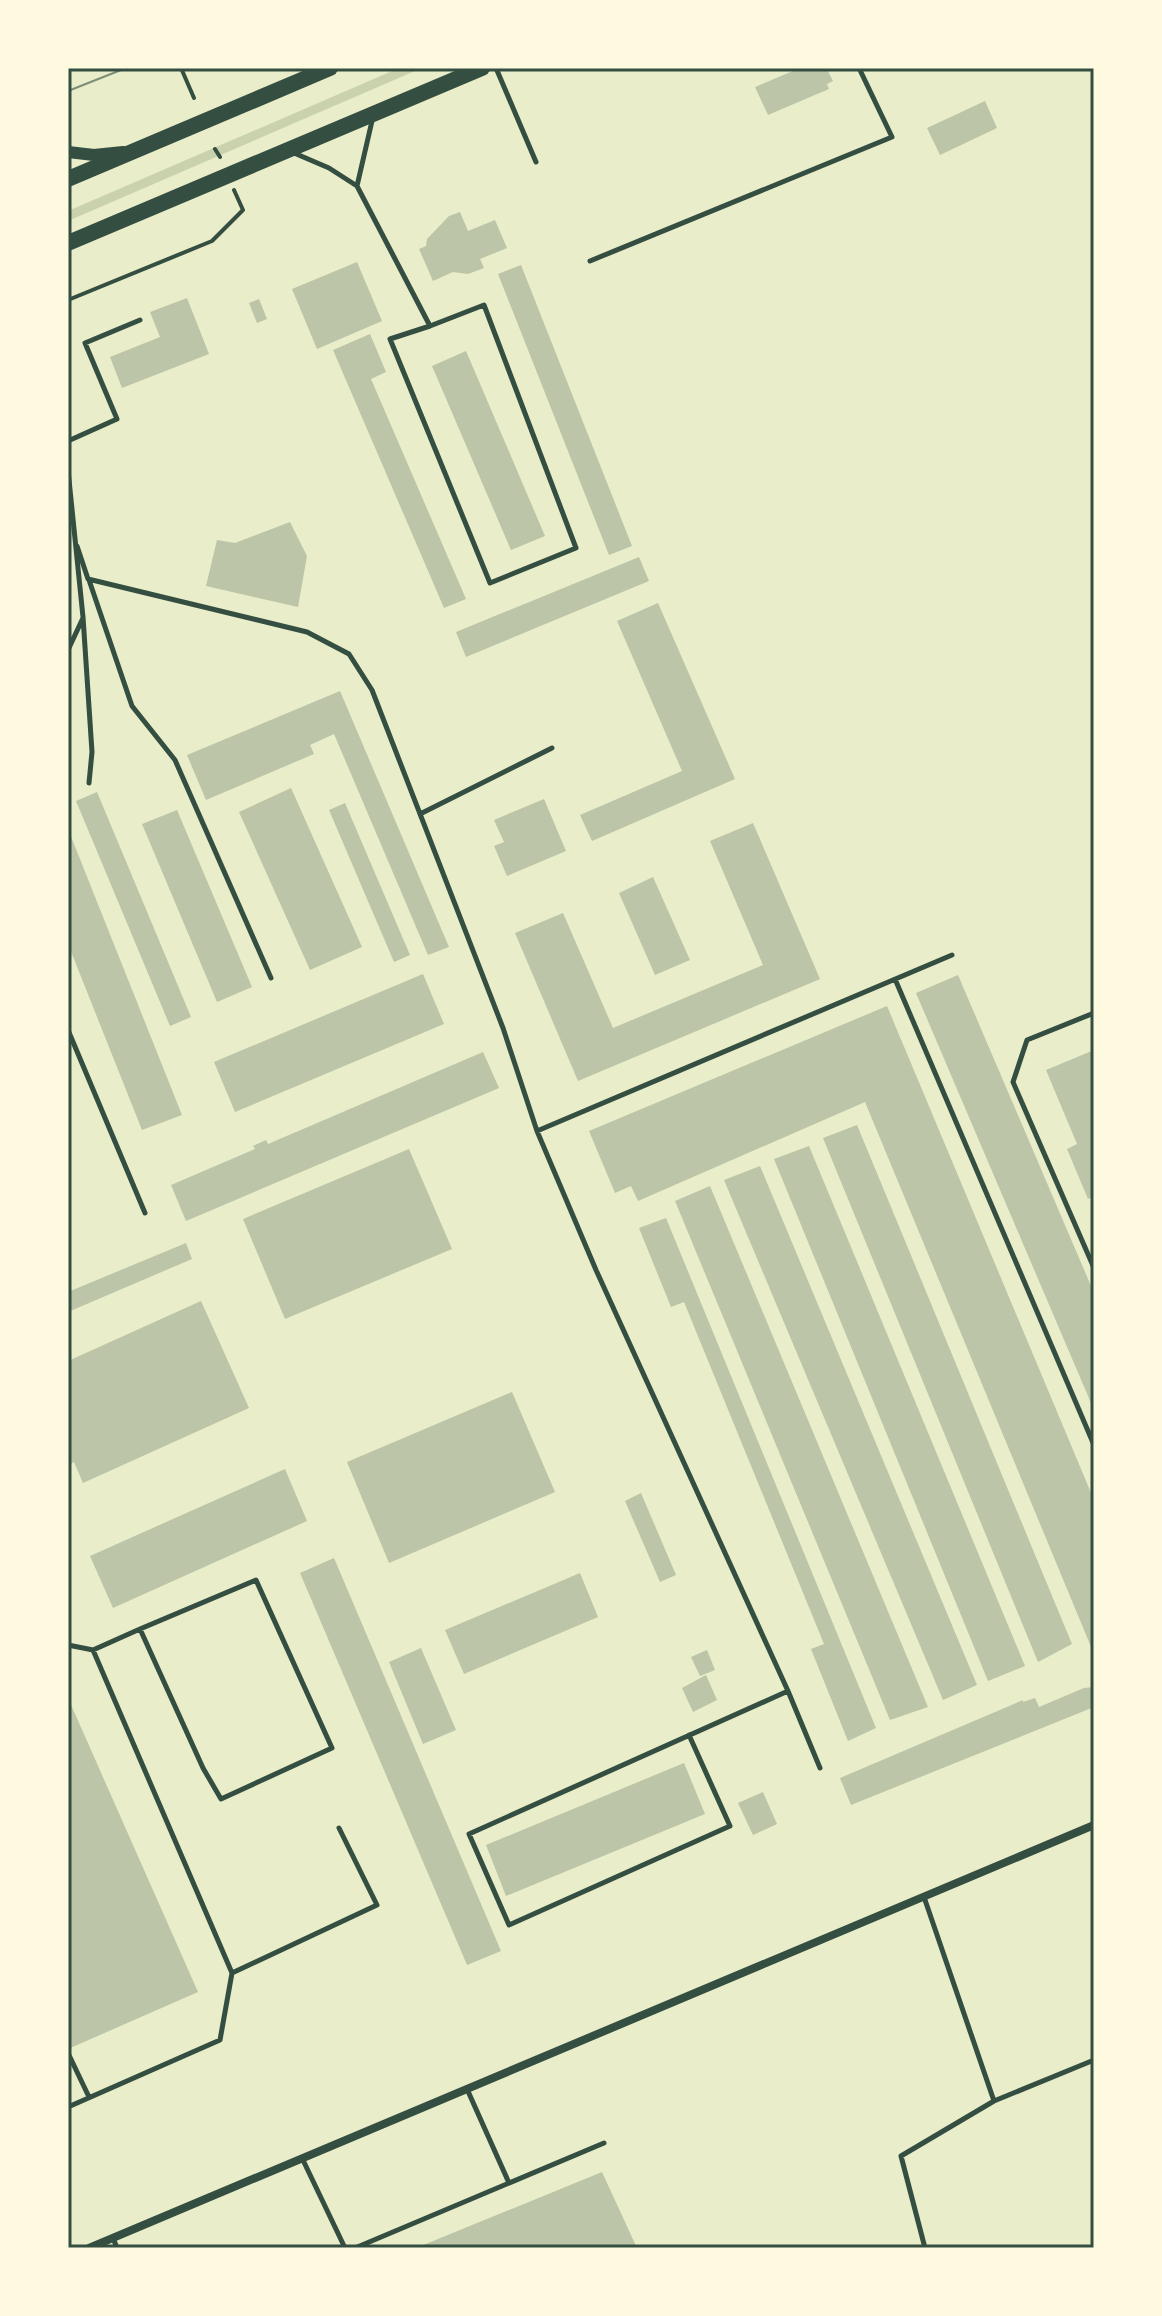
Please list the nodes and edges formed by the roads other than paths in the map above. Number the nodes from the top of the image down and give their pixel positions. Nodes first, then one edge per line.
1 (330, 68) edge
2 (482, 68) edge
3 (496, 68) edge
4 (859, 68) edge
5 (374, 114) junction
6 (142, 148) junction
7 (288, 150) junction
8 (68, 152) edge
9 (536, 162) dead end
10 (68, 179) edge
11 (357, 186) junction
12 (68, 243) edge
13 (590, 261) dead end
14 (140, 320) dead end
15 (430, 326) junction
16 (68, 441) edge
17 (68, 470) edge
18 (77, 546) junction
19 (88, 579) junction
20 (83, 617) junction
21 (68, 650) edge
22 (552, 748) dead end
23 (89, 783) dead end
24 (420, 814) junction
25 (952, 955) dead end
26 (271, 978) dead end
27 (895, 979) junction
28 (1094, 1013) edge
29 (68, 1030) edge
30 (537, 1131) junction
31 (145, 1213) dead end
32 (1094, 1268) edge
33 (1094, 1445) edge
34 (140, 1629) junction
35 (68, 1645) edge
36 (93, 1650) junction
37 (788, 1691) junction
38 (689, 1735) junction
39 (820, 1768) dead end
40 (1094, 1825) edge
41 (339, 1828) dead end
42 (924, 1897) junction
43 (232, 1973) junction
44 (68, 2053) edge
45 (1094, 2060) edge
46 (467, 2089) junction
47 (89, 2097) junction
48 (994, 2101) junction
49 (68, 2107) edge
50 (604, 2143) dead end
51 (302, 2158) junction
52 (510, 2183) junction
53 (113, 2238) junction
54 (89, 2248) edge
55 (117, 2248) edge
56 (345, 2248) edge
57 (355, 2248) edge
58 (925, 2248) edge

1 - 6 main road
2 - 5 main road
3 - 9 lane
4 - 13 lane
5 - 7 main road
5 - 11 lane
6 - 8 street
6 - 10 main road
7 - 11 lane
7 - 12 main road
11 - 15 lane
14 - 16 lane
15 - 15 lane
17 - 18 lane
18 - 19 lane
18 - 20 lane
19 - 24 lane
19 - 26 lane
20 - 21 lane
20 - 23 lane
22 - 24 lane
24 - 30 lane
25 - 27 lane
27 - 30 lane
27 - 33 lane
28 - 32 lane
29 - 31 lane
30 - 37 lane
34 - 34 lane
34 - 36 lane
35 - 36 lane
36 - 43 lane
37 - 38 lane
37 - 39 lane
38 - 38 lane
40 - 42 street
41 - 43 lane
42 - 46 street
42 - 48 lane
43 - 47 lane
44 - 47 lane
45 - 48 lane
46 - 51 street
46 - 52 lane
47 - 49 lane
48 - 58 lane
50 - 52 lane
51 - 53 street
51 - 56 lane
52 - 57 lane
53 - 54 street
53 - 55 lane

